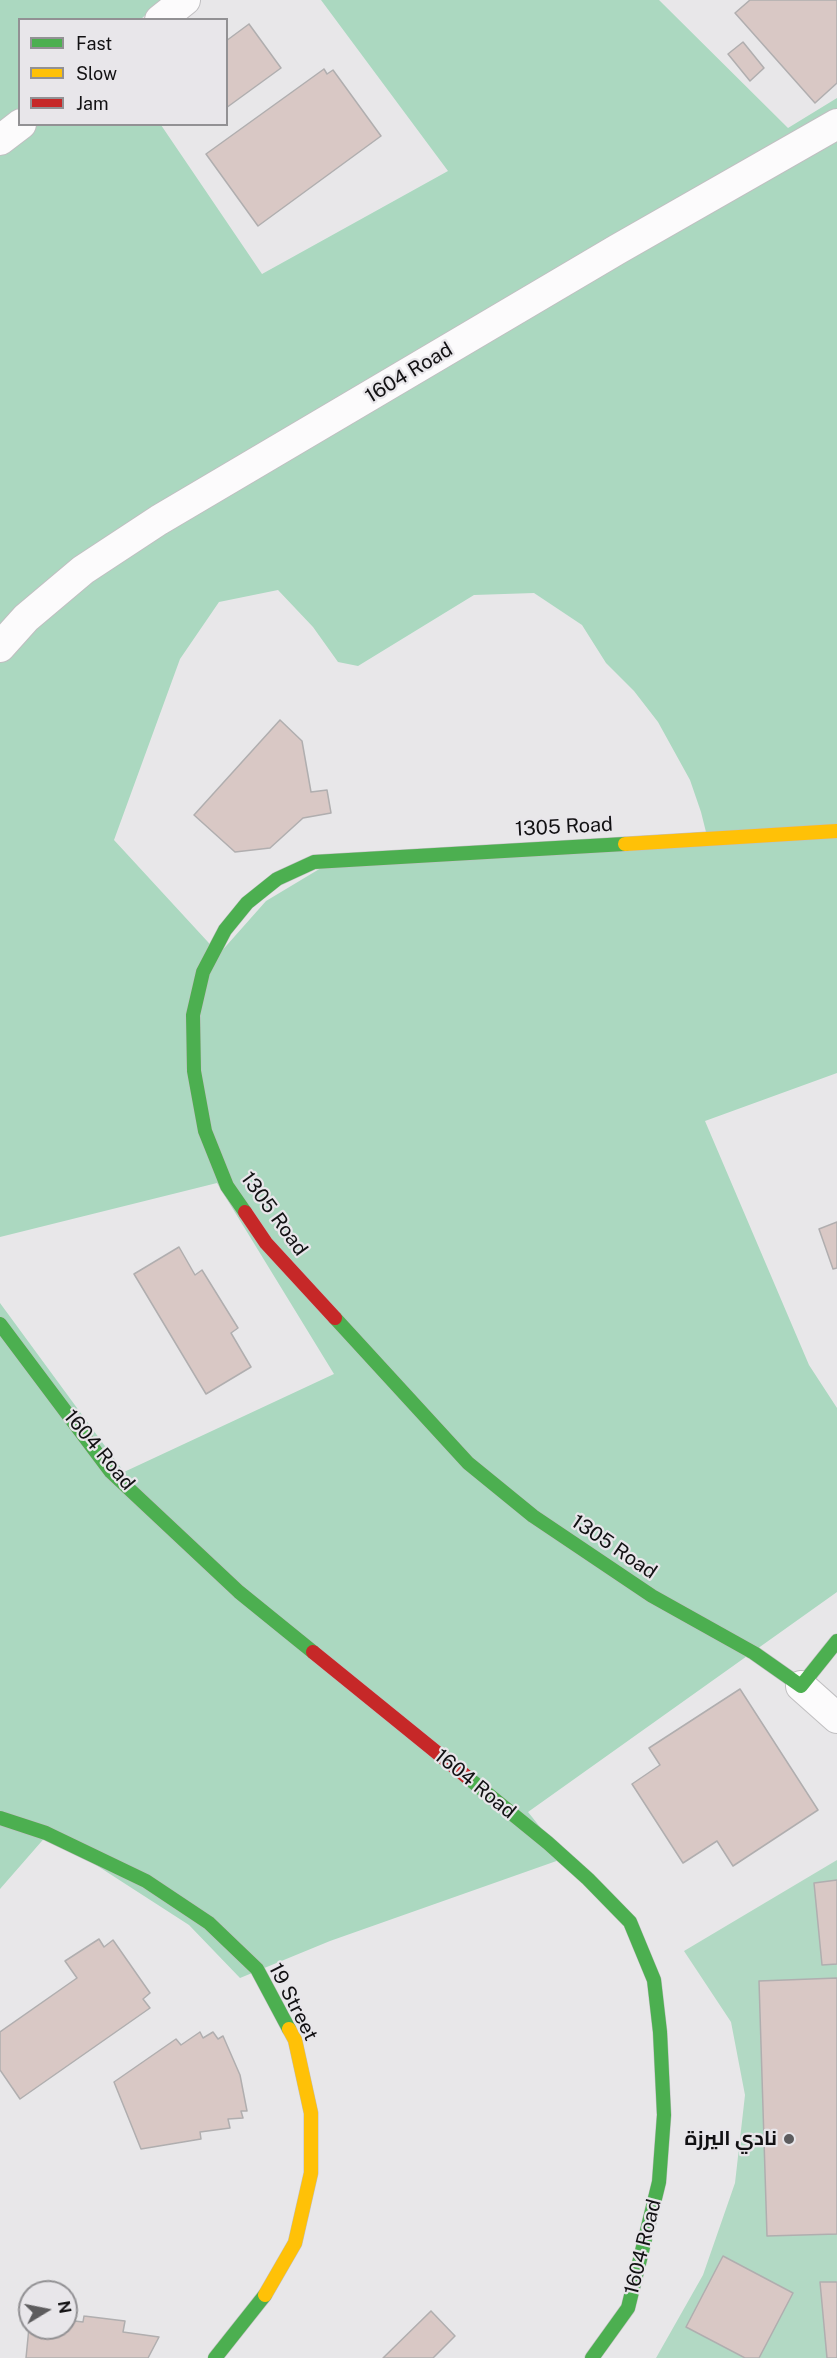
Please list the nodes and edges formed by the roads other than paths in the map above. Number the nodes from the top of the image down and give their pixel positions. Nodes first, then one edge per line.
1 (185, 0) edge
2 (162, 18) edge
3 (837, 124) edge
4 (18, 126) edge
5 (0, 140) edge
6 (0, 647) edge
7 (837, 831) edge
8 (0, 1324) edge
9 (837, 1641) edge
10 (801, 1686) junction
11 (837, 1718) edge
12 (0, 1818) edge
13 (215, 2358) edge
14 (592, 2358) edge

1 - 2 street
3 - 6 street, 1604 Road
4 - 5 street
7 - 10 street, 1305 Road
8 - 14 street, 1604 Road
9 - 10 street
10 - 11 street
12 - 13 street, 19 Street

